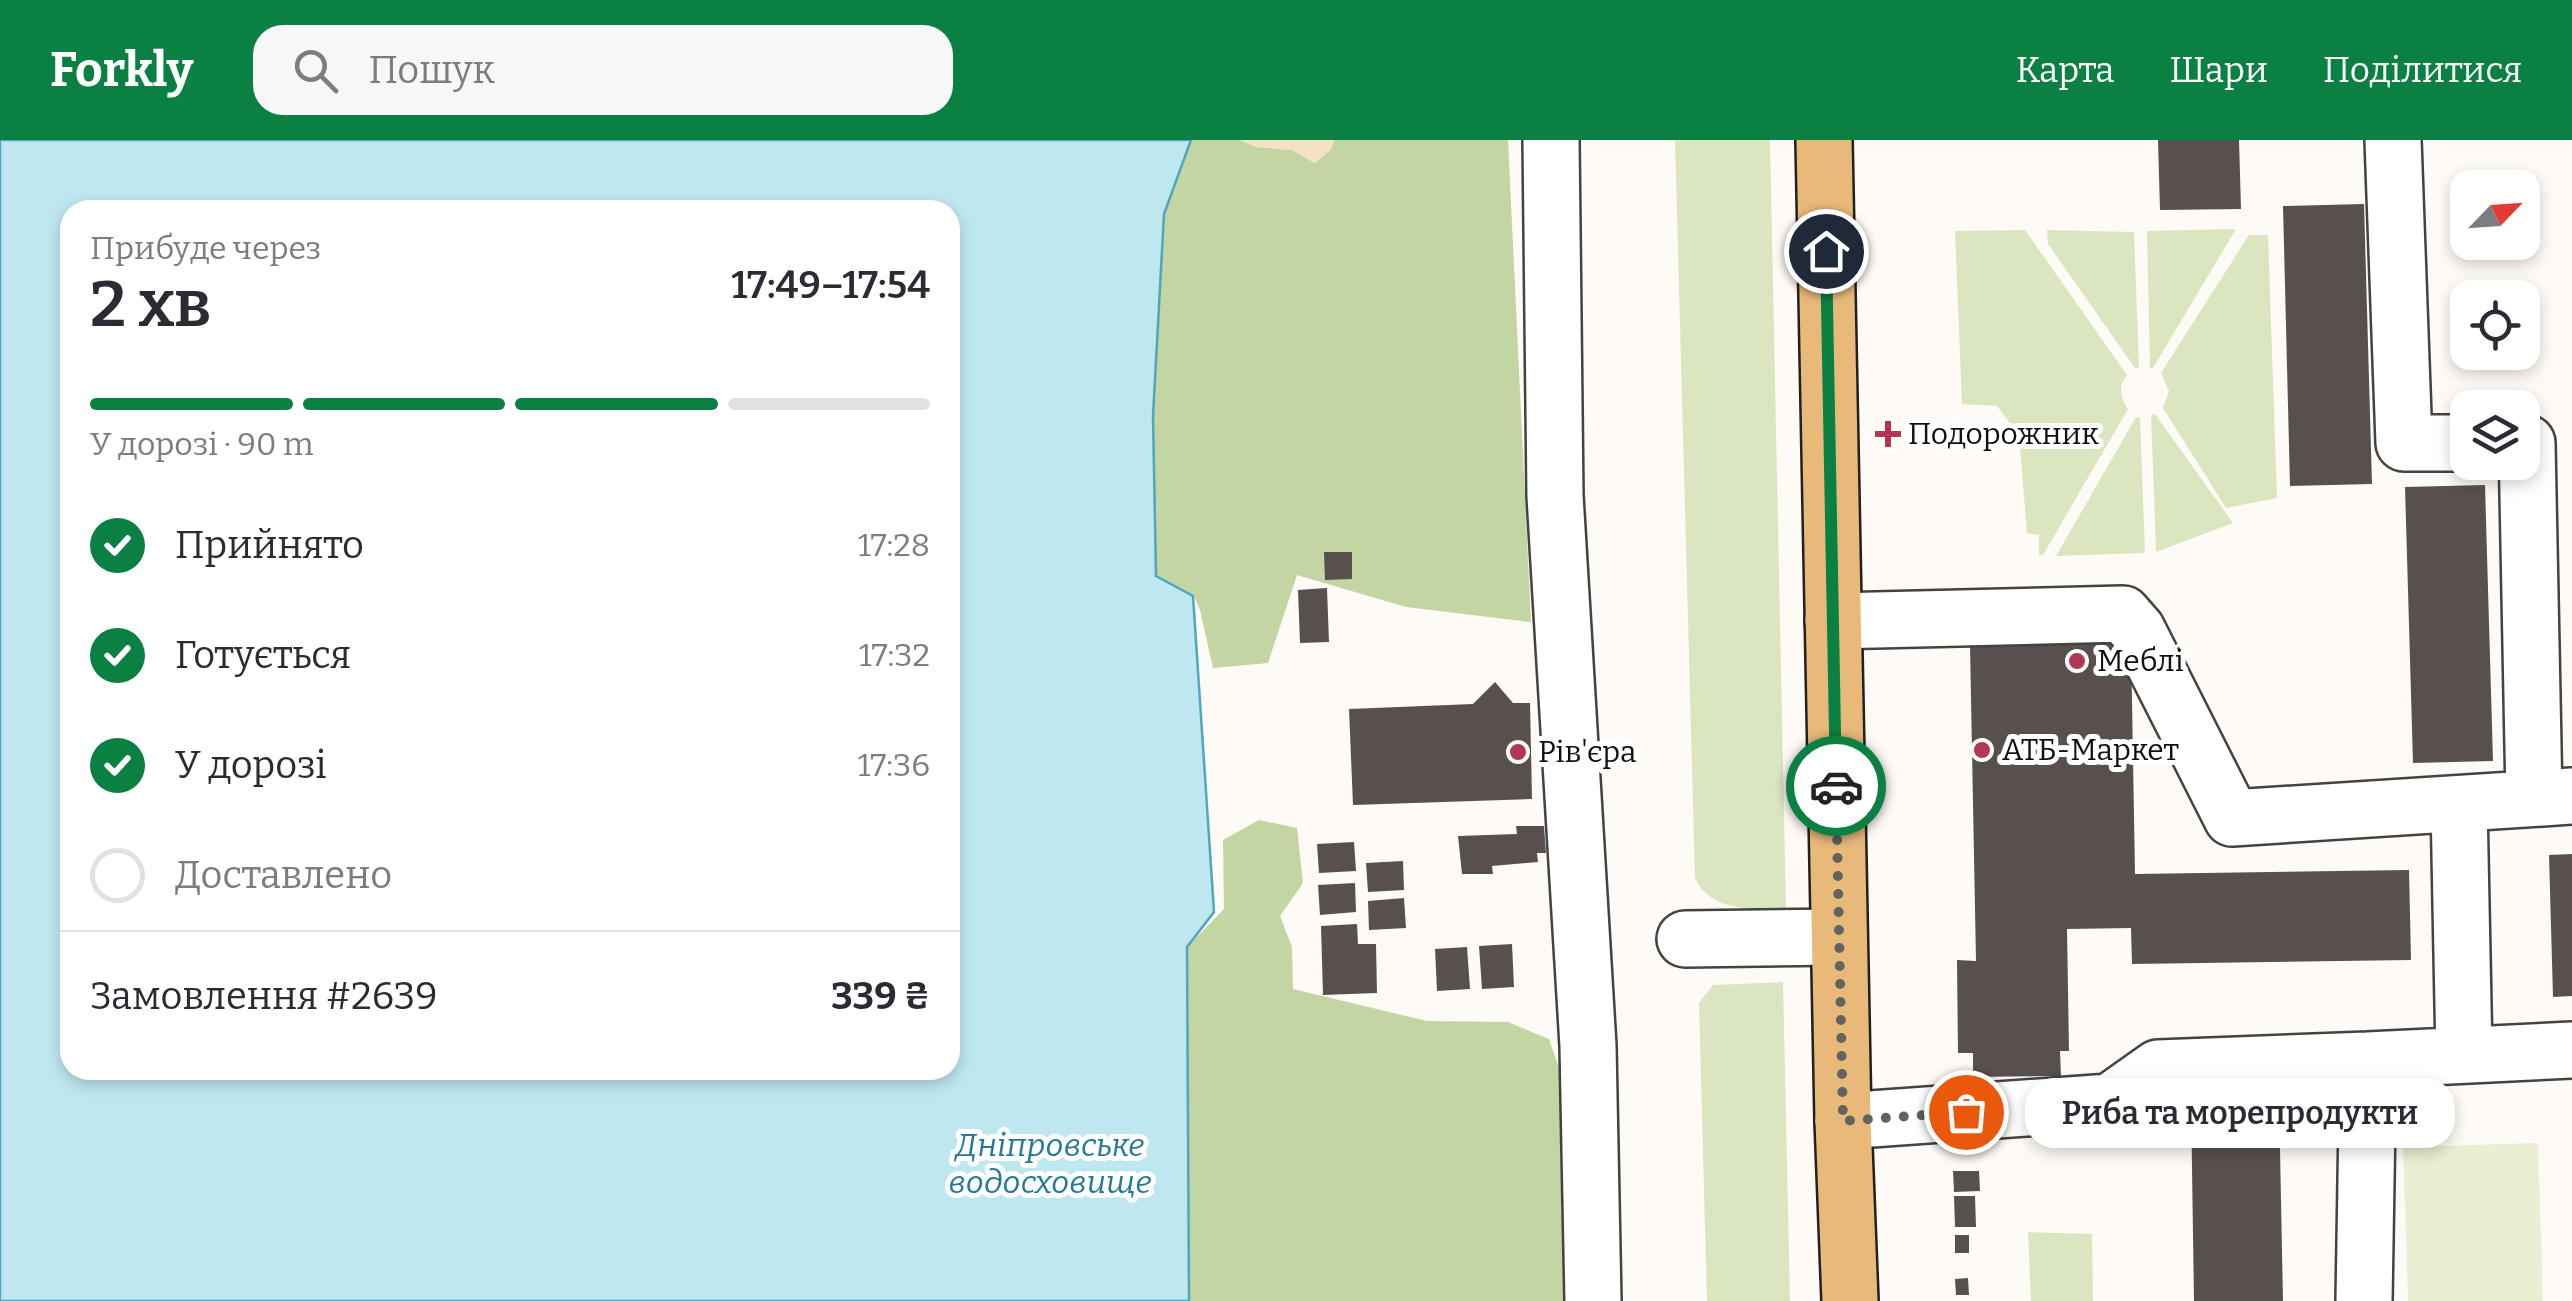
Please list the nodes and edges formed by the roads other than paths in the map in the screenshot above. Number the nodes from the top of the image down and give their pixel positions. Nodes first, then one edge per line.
1 (1551, 140) edge
2 (1824, 140) edge
3 (2393, 140) edge
4 (2450, 443) edge
5 (2540, 443) edge
6 (1833, 621) junction
7 (2553, 797) edge
8 (2459, 804) junction
9 (1840, 937) junction
10 (1686, 938) dead end
11 (2572, 1050) edge
12 (2464, 1056) junction
13 (2368, 1060) junction
14 (1843, 1121) junction
15 (1594, 1301) edge
16 (1850, 1301) edge
17 (2364, 1301) edge

1 - 15 lane
2 - 6 main road
3 - 4 lane
5 - 7 lane
6 - 8 lane
6 - 9 main road
7 - 8 lane
8 - 12 lane
9 - 10 lane
9 - 14 main road
11 - 12 lane
12 - 13 lane
13 - 14 lane
13 - 17 lane
14 - 16 main road

